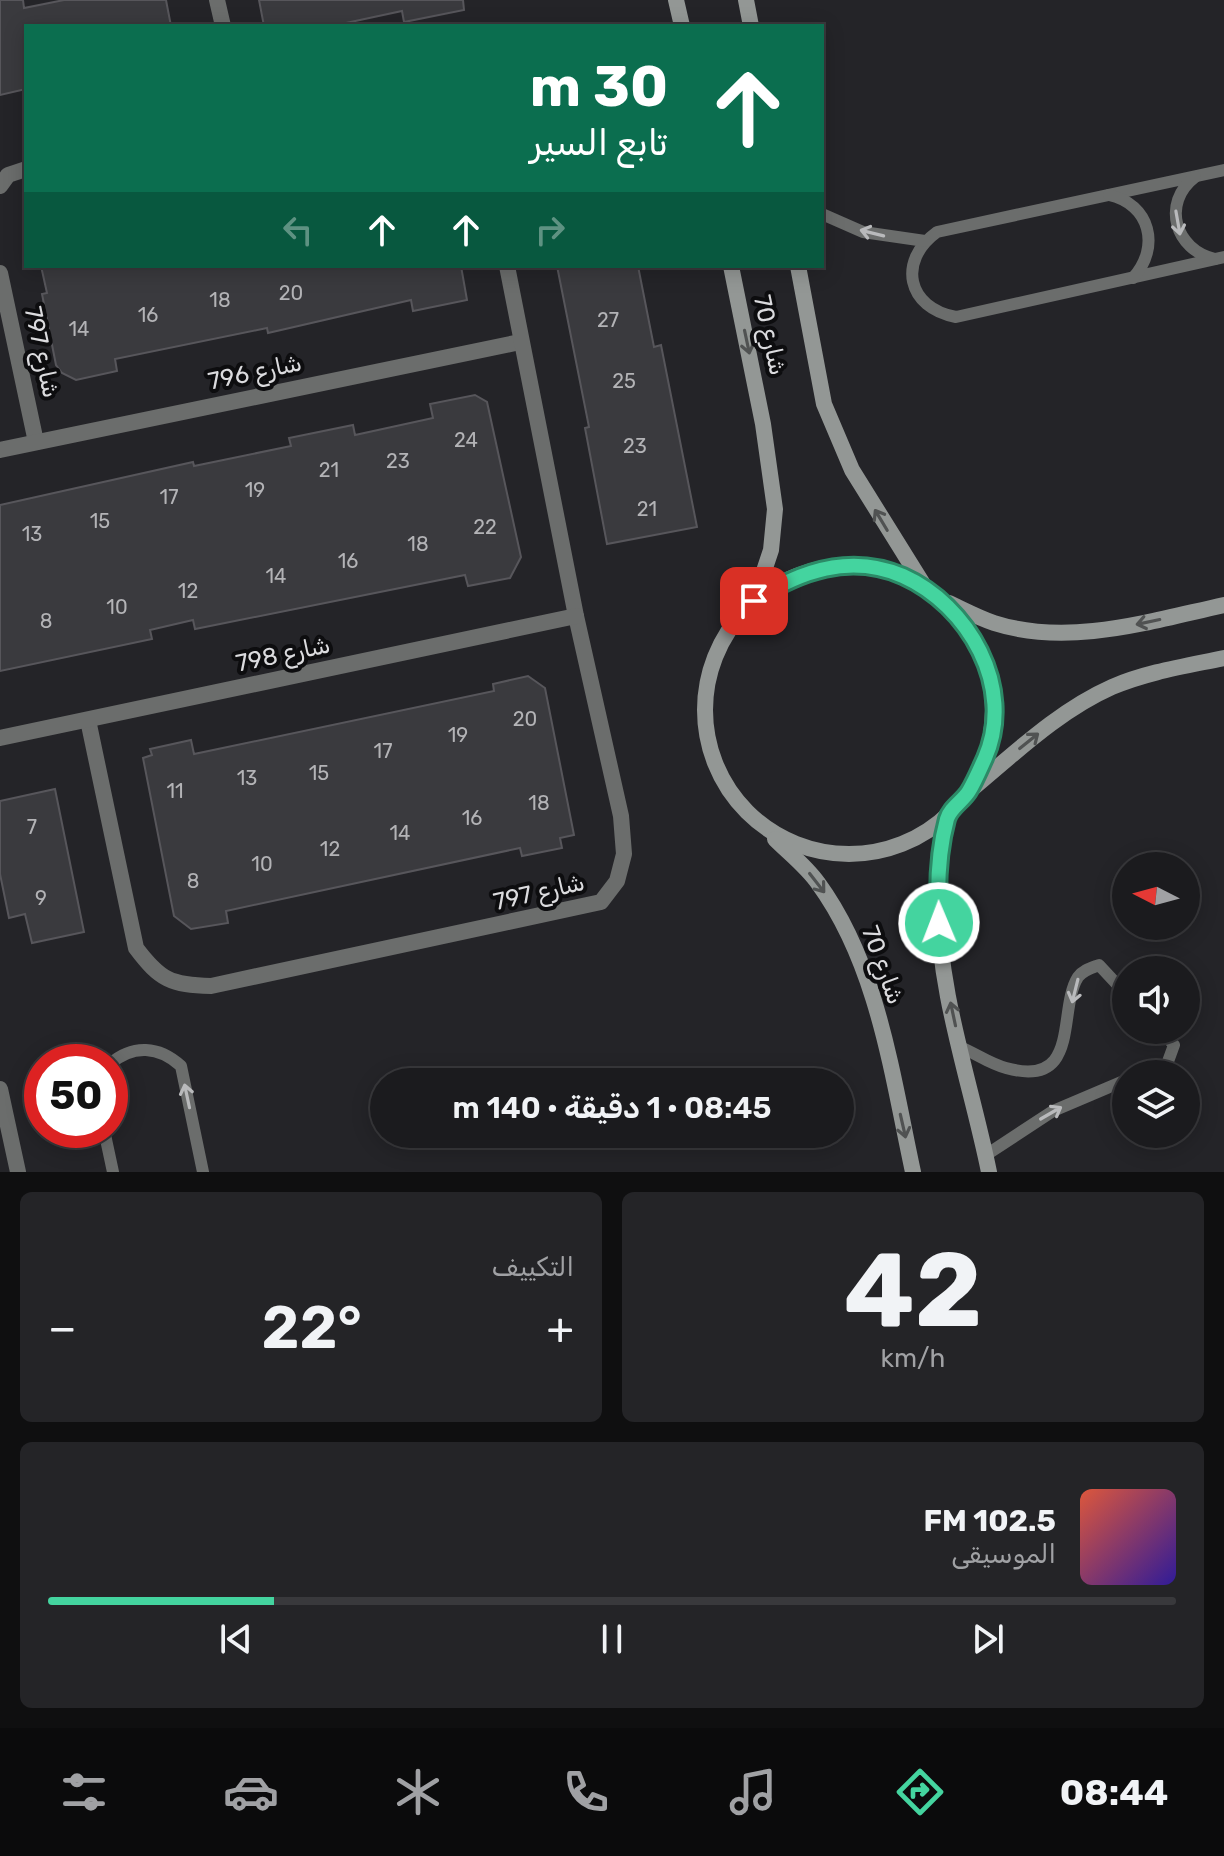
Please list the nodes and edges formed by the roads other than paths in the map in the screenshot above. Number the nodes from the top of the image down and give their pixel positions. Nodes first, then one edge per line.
1 (217, 0) edge
2 (676, 0) edge
3 (746, 0) edge
4 (223, 24) edge
5 (682, 24) edge
6 (751, 24) edge
7 (24, 170) edge
8 (1224, 170) edge
9 (1198, 176) junction
10 (0, 186) edge
11 (1108, 195) junction
12 (824, 215) edge
13 (925, 241) junction
14 (1219, 258) edge
15 (507, 268) edge
16 (731, 268) edge
17 (798, 268) edge
18 (0, 273) edge
19 (1133, 278) junction
20 (520, 342) junction
21 (36, 442) junction
22 (0, 450) edge
23 (924, 585) junction
24 (754, 601) junction
25 (945, 602) junction
26 (1224, 605) edge
27 (576, 616) junction
28 (1224, 658) edge
29 (88, 720) junction
30 (0, 738) edge
31 (969, 791) junction
32 (743, 807) junction
33 (947, 816) junction
34 (1112, 979) edge
35 (960, 1047) junction
36 (128, 1053) edge
37 (1112, 1086) edge
38 (0, 1089) edge
39 (108, 1148) edge
40 (987, 1164) edge
41 (18, 1172) edge
42 (113, 1172) edge
43 (203, 1172) edge
44 (913, 1172) edge

1 - 4 street
2 - 5 main road
3 - 6 main road
7 - 10 street
8 - 9 lane
9 - 11 lane
9 -> 14 lane
11 - 13 lane
11 - 19 lane
13 -> 12 lane
13 - 19 lane
14 - 19 lane
15 - 20 street, شارع 797
16 -> 24 main road, شارع 70
23 -> 17 main road, شارع 70
18 - 21 street, شارع 797
20 - 21 street, شارع 796
20 - 27 street, شارع 797
21 - 22 street, شارع 796
23 - 24 main road
23 - 25 main road
24 - 32 main road
26 -> 25 main road
25 - 31 main road
27 - 29 street, شارع 798
27 - 29 street, شارع 797
31 -> 28 main road
29 - 30 street, شارع 798
31 - 33 main road
32 - 33 main road
32 -> 44 main road, شارع 70
35 -> 33 main road
34 -> 35 lane
35 - 40 main road
43 -> 36 lane
40 -> 37 lane
38 - 41 street
39 - 42 lane

